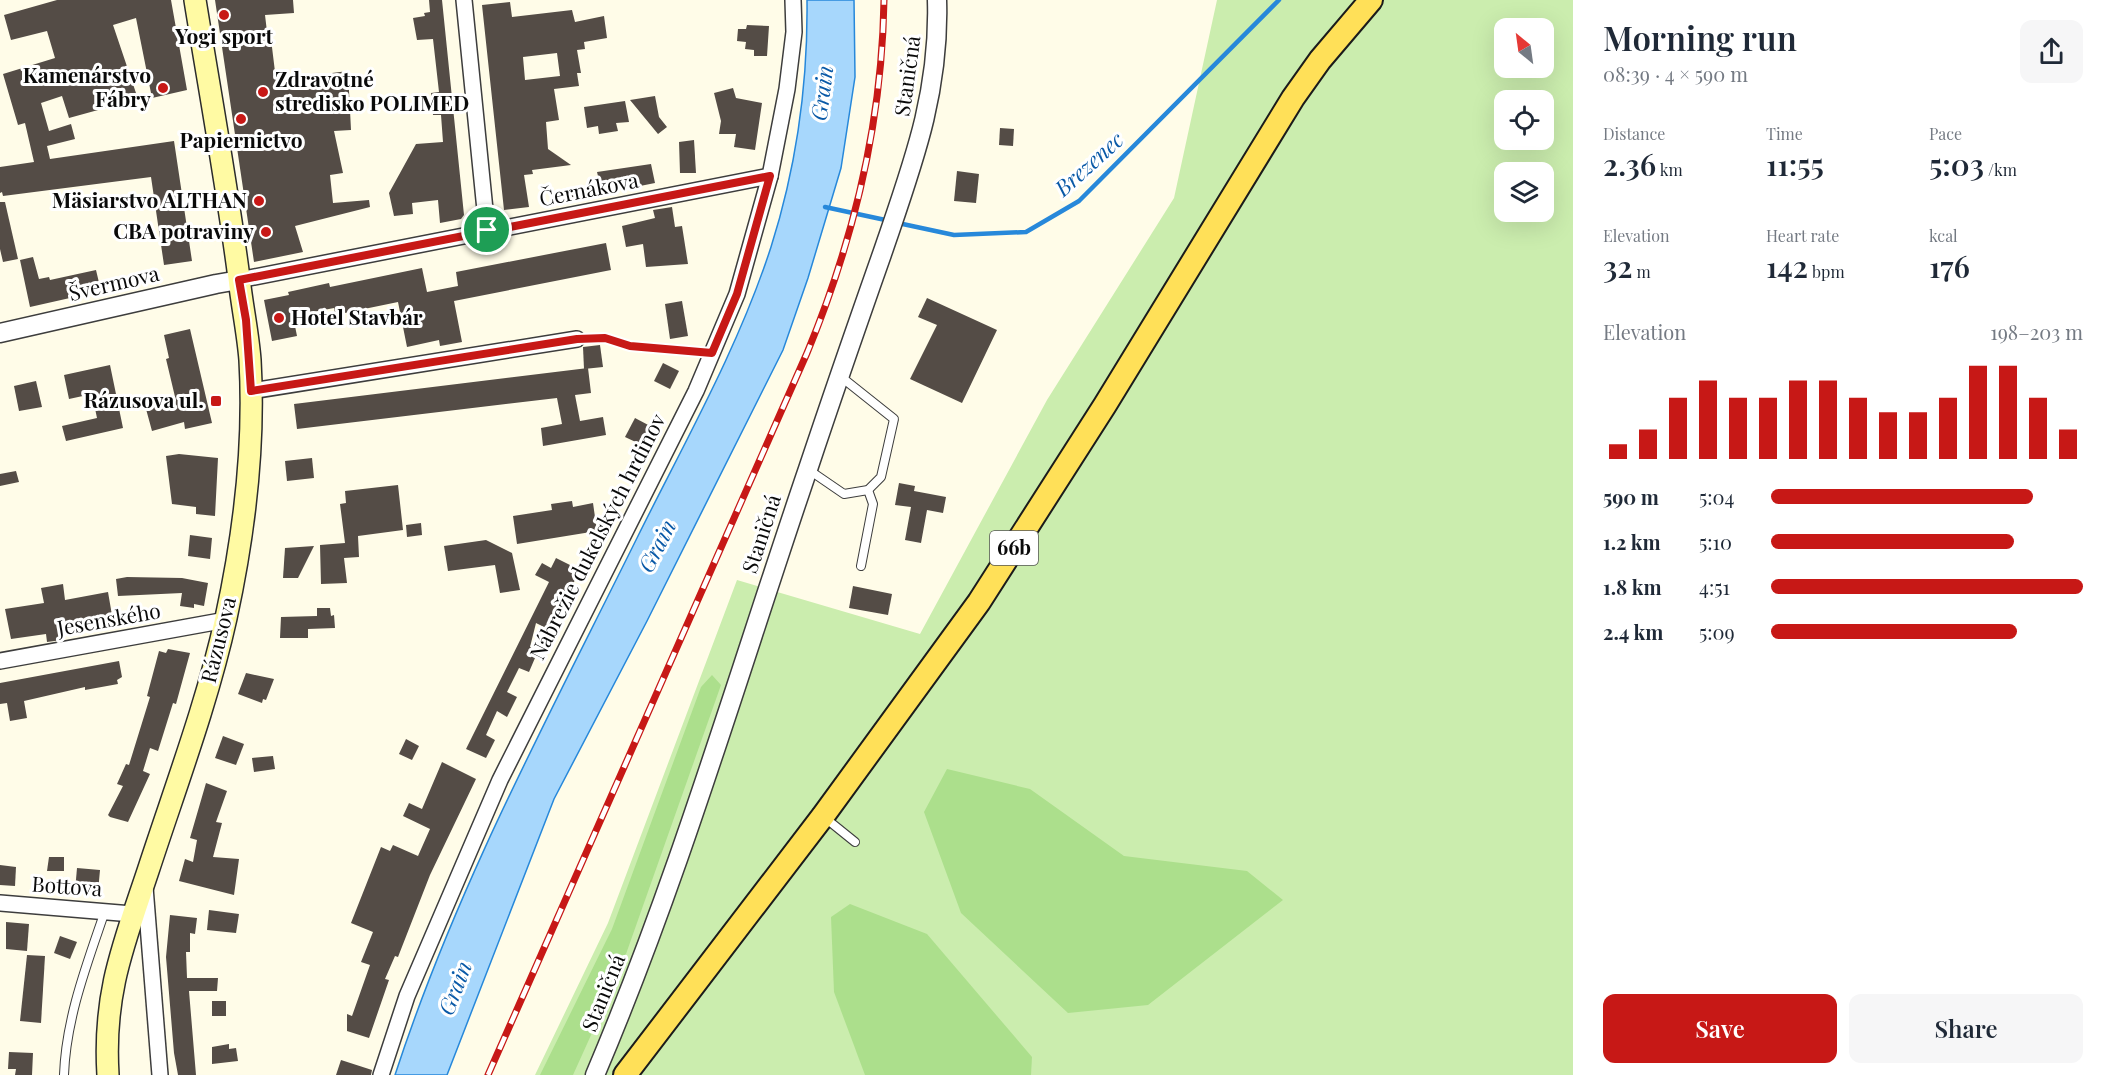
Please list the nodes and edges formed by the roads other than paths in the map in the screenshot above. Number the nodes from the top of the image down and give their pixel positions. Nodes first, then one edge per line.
1 (195, 0) edge
2 (464, 0) edge
3 (793, 0) edge
4 (937, 0) edge
5 (1371, 0) edge
6 (770, 176) junction
7 (487, 230) junction
8 (239, 280) junction
9 (0, 333) edge
10 (577, 339) joint
11 (712, 353) junction
12 (840, 376) junction
13 (251, 391) junction
14 (807, 469) junction
15 (868, 490) junction
16 (861, 566) dead end
17 (226, 620) junction
18 (0, 661) edge
19 (823, 816) junction
20 (855, 842) dead end
21 (145, 881) junction
22 (0, 903) edge
23 (105, 911) junction
24 (132, 914) junction
25 (64, 1075) edge
26 (108, 1075) edge
27 (160, 1075) edge
28 (381, 1075) edge
29 (595, 1075) edge
30 (625, 1075) edge

1 - 8 main road, Rázusova
2 - 7 street
3 - 6 street, Nábrežie dukelských hrdinov
4 - 12 street, Staničná
5 - 19 main road, 66b
6 - 7 street, Černákova
6 - 11 street, Nábrežie dukelských hrdinov
7 - 8 street, Černákova
8 - 9 street, Švermova
8 - 13 main road, Rázusova
10 - 11 lane
10 - 13 street
11 - 28 street, Nábrežie dukelských hrdinov
12 - 14 street, Staničná
12 - 15 lane
13 - 17 main road, Rázusova
14 - 15 lane
14 - 29 street, Staničná
15 - 16 lane
17 - 18 street, Jesenského
17 - 21 main road, Rázusova
19 - 20 lane
19 - 30 main road, 66b
21 - 24 main road, Rázusova
21 - 27 street, Rázusova
22 - 23 street, Bottova
23 - 24 street, Bottova
23 - 25 lane
24 - 26 main road, Rázusova

